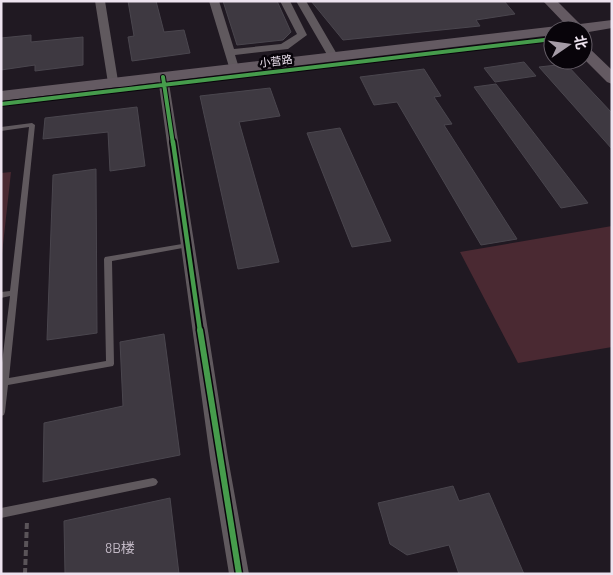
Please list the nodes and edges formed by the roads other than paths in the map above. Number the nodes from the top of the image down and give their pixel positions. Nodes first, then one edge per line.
1 (100, 1) edge
2 (214, 1) edge
3 (285, 1) edge
4 (302, 1) edge
5 (534, 1) edge
6 (550, 1) edge
7 (552, 20) edge
8 (568, 20) edge
9 (612, 24) edge
10 (593, 31) edge
11 (543, 32) edge
12 (612, 32) edge
13 (593, 34) edge
14 (543, 40) edge
15 (593, 45) edge
16 (593, 51) edge
17 (229, 53) junction
18 (333, 56) junction
19 (612, 61) edge
20 (234, 68) junction
21 (612, 79) edge
22 (164, 81) junction
23 (113, 83) junction
24 (131, 88) junction
25 (1, 96) edge
26 (1, 104) edge
27 (1, 129) edge
28 (188, 245) junction
29 (14, 293) junction
30 (1, 295) edge
31 (4, 382) junction
32 (1, 412) edge
33 (153, 482) dead end
34 (1, 513) edge
35 (239, 574) edge

1 - 23 street
2 - 17 street
3 - 17 street
4 - 18 street
5 - 7 street
6 - 8 street
9 - 10 street
11 - 18 street, 小营路
12 - 13 street
14 - 22 street, 小营路
15 - 19 street
16 - 21 street
17 - 20 street
18 - 20 street, 小营路
20 - 22 street, 小营路
22 - 23 street, 小营路
22 - 24 street, 小营路
22 - 28 street
23 - 24 street
23 - 25 street, 小营路
24 - 26 street, 小营路
27 - 29 lane
28 - 31 lane
28 - 35 street
29 - 30 lane
29 - 31 lane
31 - 32 lane
33 - 34 lane

